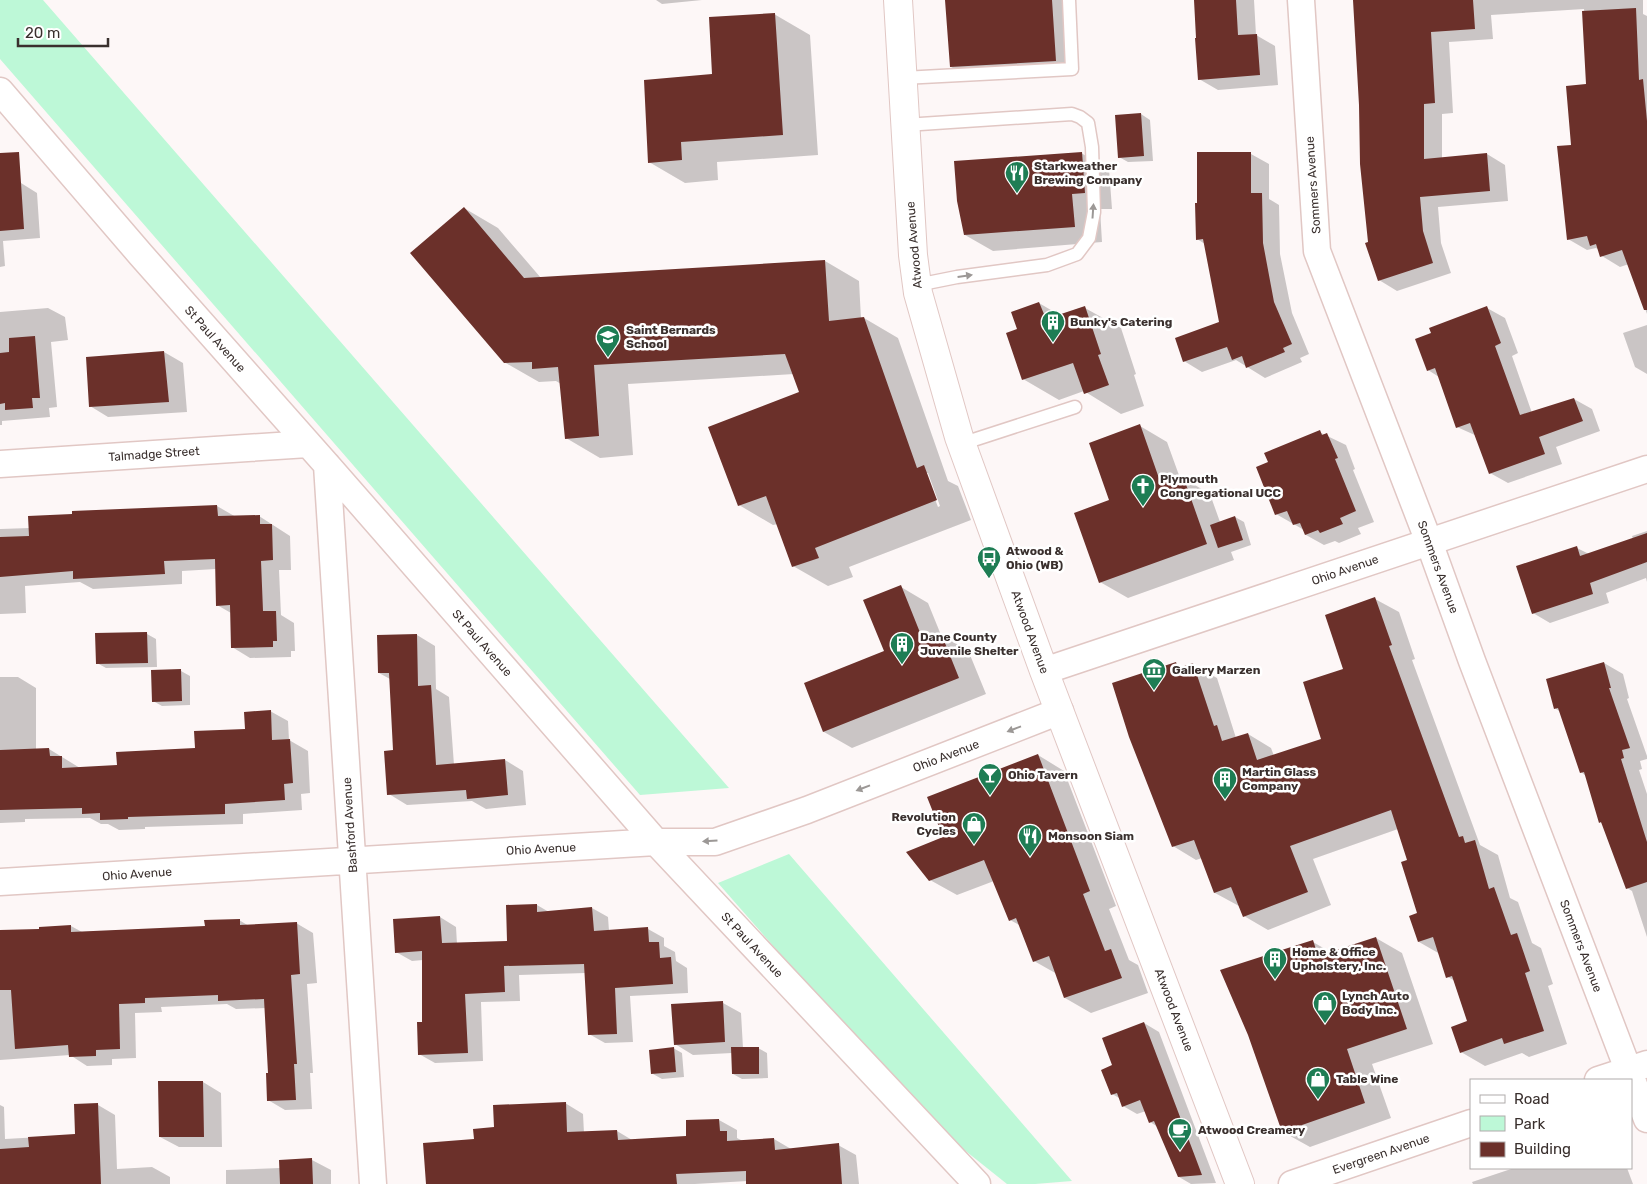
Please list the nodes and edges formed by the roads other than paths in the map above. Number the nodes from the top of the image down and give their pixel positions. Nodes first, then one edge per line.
1 (898, 0) edge
2 (1069, 0) edge
3 (1302, 0) edge
4 (903, 78) junction
5 (0, 91) edge
6 (905, 125) junction
7 (917, 285) junction
8 (1075, 407) dead end
9 (308, 444) junction
10 (961, 444) junction
11 (0, 464) edge
12 (327, 465) junction
13 (1647, 469) edge
14 (1429, 542) junction
15 (1044, 671) junction
16 (1060, 711) junction
17 (656, 842) junction
18 (353, 860) junction
19 (0, 882) edge
20 (1638, 1067) edge
21 (1601, 1079) edge
22 (1647, 1119) edge
23 (1470, 1123) edge
24 (373, 1184) edge
25 (977, 1184) edge
26 (1240, 1184) edge
27 (1292, 1184) edge

1 - 4 street, Atwood Avenue
2 - 4 lane
3 - 14 street, Sommers Avenue
4 - 6 street, Atwood Avenue
5 - 9 street, St Paul Avenue
6 - 7 street, Atwood Avenue
7 -> 6 lane
7 - 10 street, Atwood Avenue
8 - 10 lane
9 - 11 street, Talmadge Street
9 - 12 street, St Paul Avenue
10 - 15 street, Atwood Avenue
12 - 17 street, St Paul Avenue
12 - 18 street, Bashford Avenue
13 - 14 street, Ohio Avenue
14 - 15 street, Ohio Avenue
14 - 20 street, Sommers Avenue
15 - 16 street, Atwood Avenue
16 -> 17 street, Ohio Avenue
16 - 26 street, Atwood Avenue
17 - 18 street, Ohio Avenue
17 - 25 street, St Paul Avenue
18 - 19 street, Ohio Avenue
18 - 24 street, Bashford Avenue
20 - 21 street
20 - 22 street, Sommers Avenue
23 - 27 street, Evergreen Avenue

